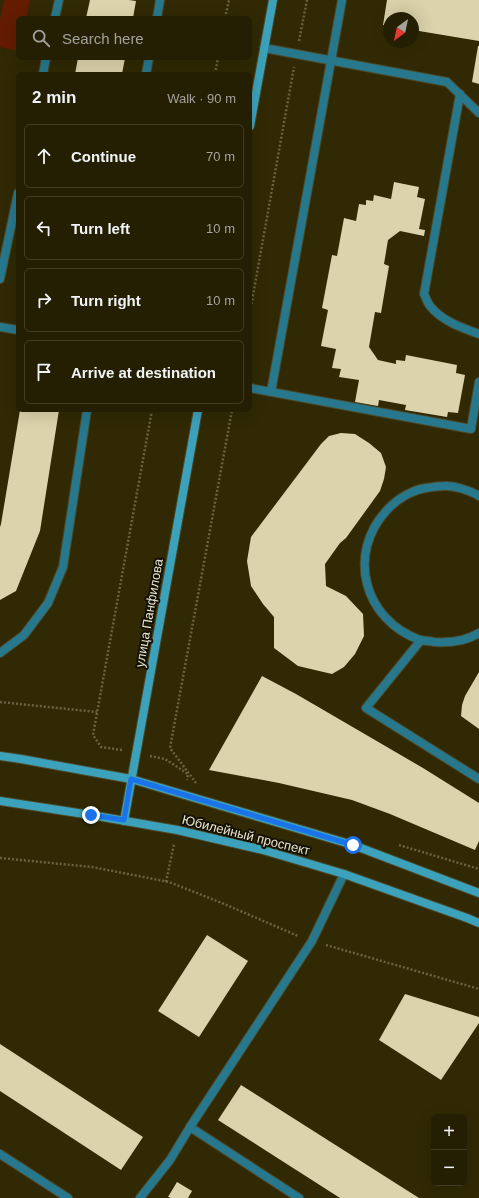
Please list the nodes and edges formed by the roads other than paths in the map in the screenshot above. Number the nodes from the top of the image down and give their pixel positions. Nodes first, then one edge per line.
1 (59, 0) edge
2 (160, 0) edge
3 (273, 0) edge
4 (342, 0) edge
5 (55, 16) edge
6 (157, 16) edge
7 (264, 48) junction
8 (46, 60) edge
9 (149, 60) edge
10 (331, 60) junction
11 (43, 72) edge
12 (146, 72) edge
13 (460, 94) junction
14 (479, 113) edge
15 (252, 115) edge
16 (16, 203) edge
17 (0, 279) edge
18 (0, 327) edge
19 (16, 330) edge
20 (479, 334) edge
21 (479, 382) edge
22 (252, 388) edge
23 (271, 392) junction
24 (87, 412) edge
25 (198, 412) edge
26 (479, 496) edge
27 (479, 633) edge
28 (421, 640) junction
29 (0, 653) edge
30 (0, 756) edge
31 (131, 779) junction
32 (479, 779) edge
33 (0, 801) edge
34 (124, 820) junction
35 (344, 874) junction
36 (479, 893) edge
37 (479, 923) edge
38 (190, 1127) junction
39 (0, 1154) edge
40 (56, 1195) edge
41 (68, 1198) edge
42 (140, 1198) edge
43 (299, 1198) edge

1 - 5 lane
2 - 6 lane
3 - 7 main road
4 - 10 lane
7 - 10 lane
7 - 15 main road
8 - 11 lane
9 - 12 lane
10 - 13 lane
10 - 23 lane
13 - 14 lane
13 - 20 lane
16 - 17 lane
18 - 19 lane
21 - 23 lane
22 - 23 lane
24 - 29 lane
25 - 31 main road, улица Панфилова
26 - 28 lane
27 - 28 lane
28 - 32 lane
30 - 31 main road, Юбилейный проспект
31 - 34 main road, улица Панфилова
31 - 36 main road, Юбилейный проспект
33 - 34 main road, Юбилейный проспект
34 - 35 main road, Юбилейный проспект
35 - 37 main road, Юбилейный проспект
35 - 38 lane
38 - 42 lane
38 - 43 lane
39 - 40 lane
40 - 41 lane

